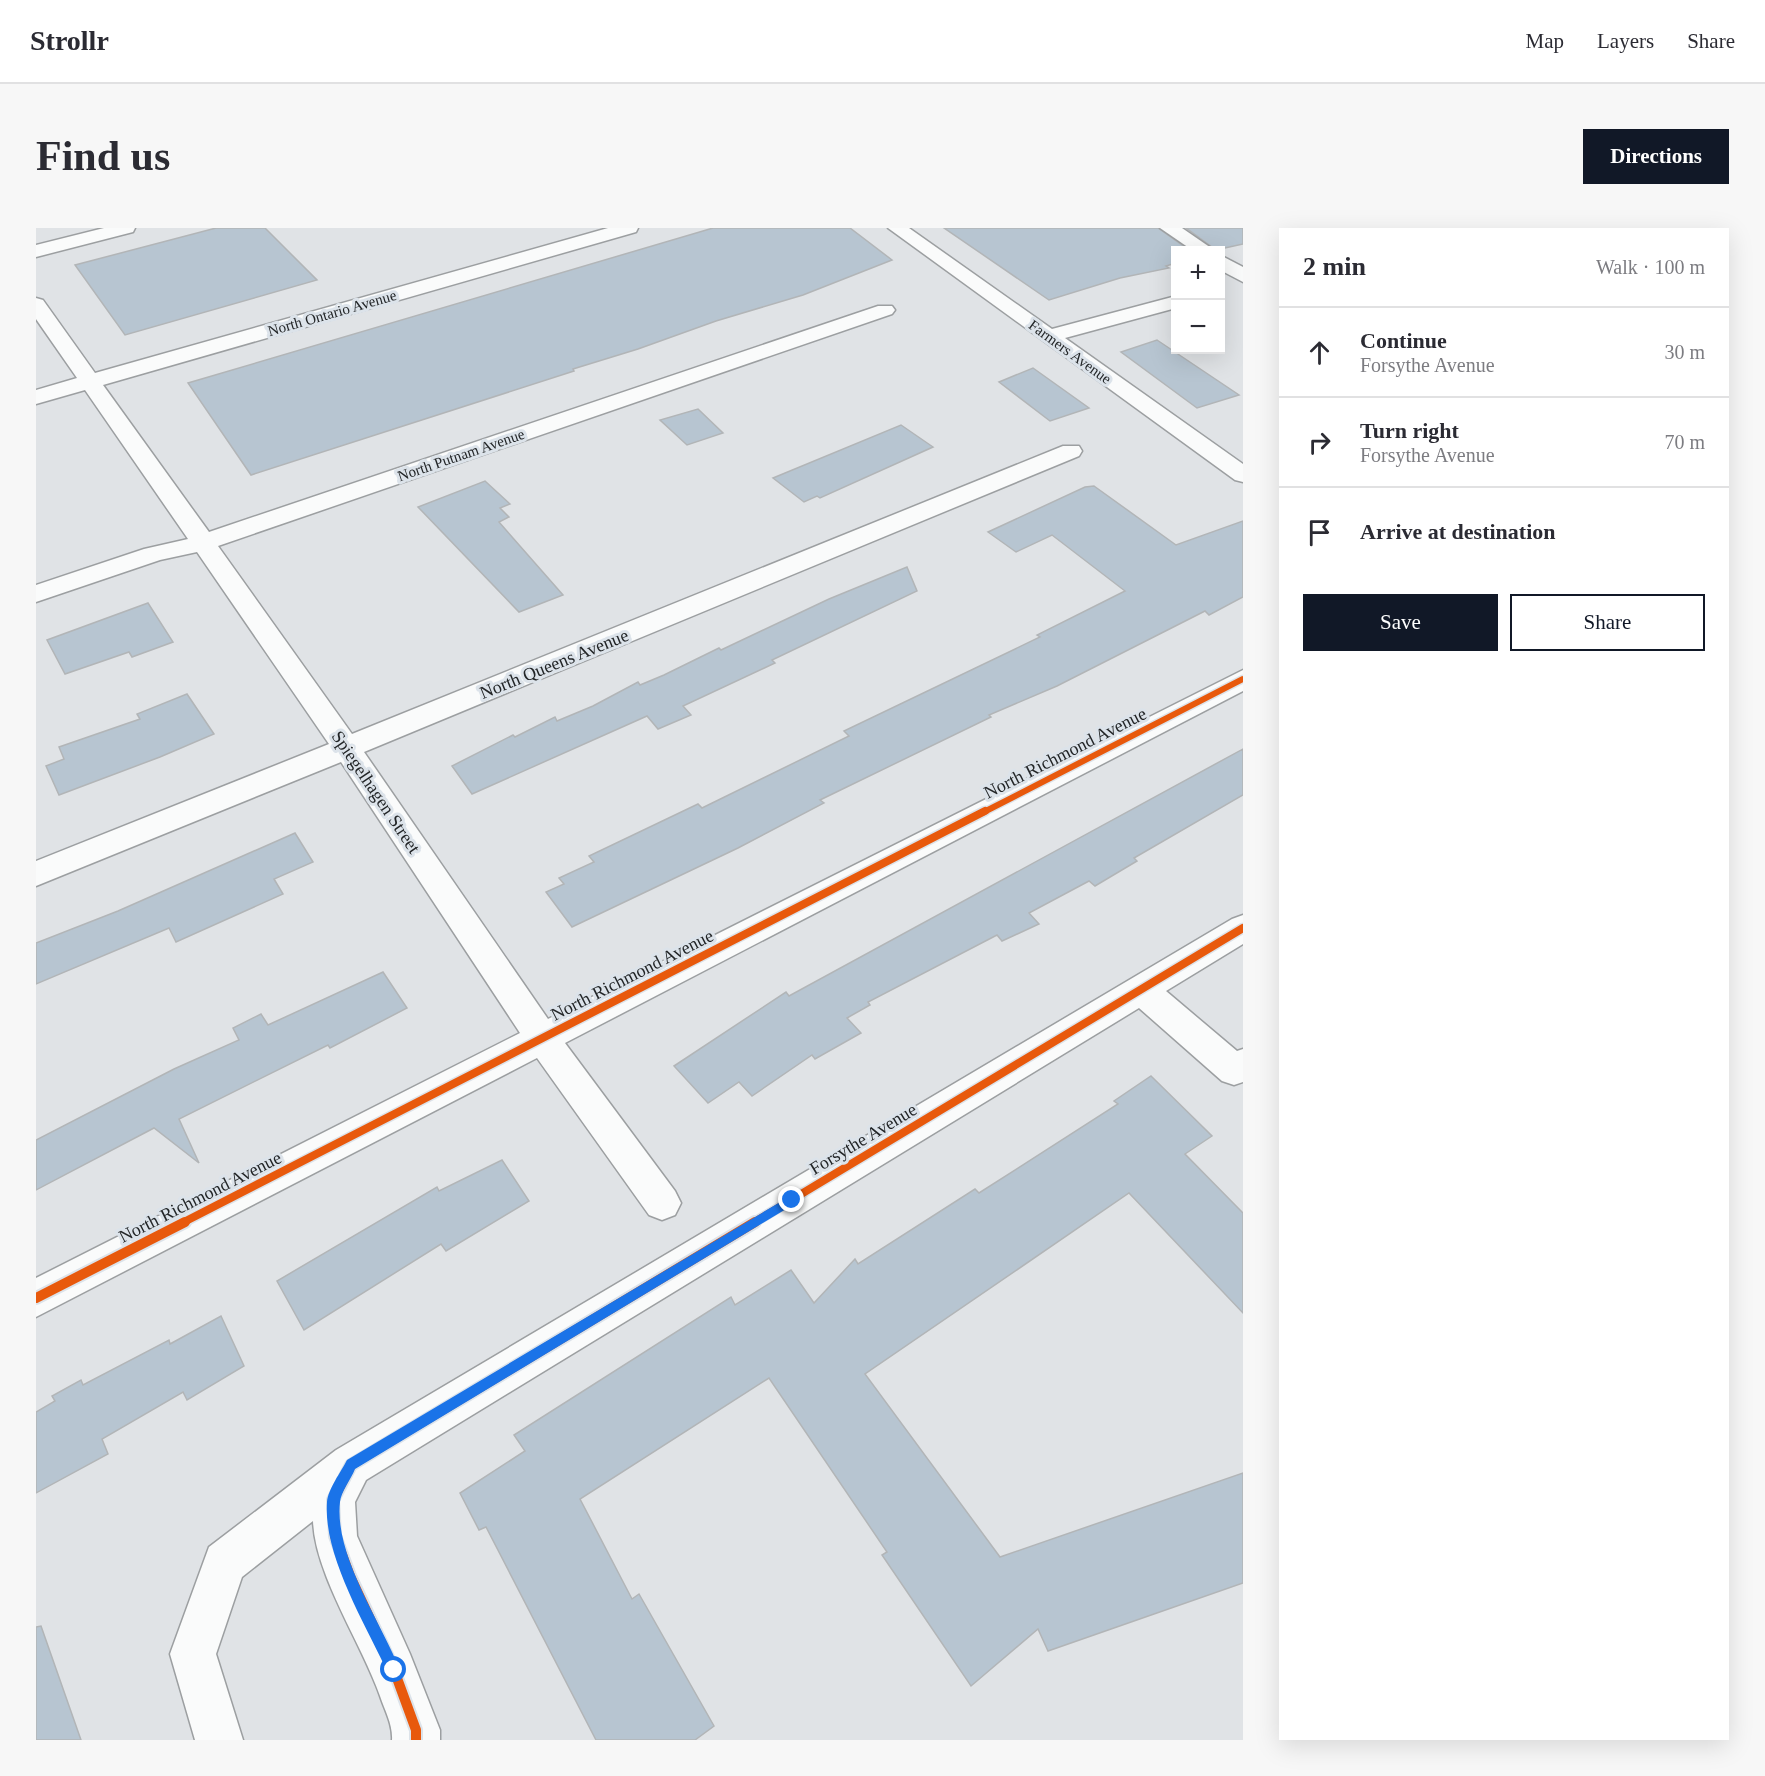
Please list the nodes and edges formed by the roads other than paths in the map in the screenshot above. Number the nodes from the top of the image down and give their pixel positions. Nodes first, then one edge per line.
1 (126, 228) edge
2 (629, 228) edge
3 (897, 228) edge
4 (1169, 228) edge
5 (1198, 246) edge
6 (36, 251) edge
7 (1225, 266) edge
8 (1239, 282) edge
9 (1171, 303) edge
10 (36, 304) edge
11 (885, 310) dead end
12 (1048, 336) junction
13 (90, 382) junction
14 (36, 397) edge
15 (1071, 451) dead end
16 (1243, 476) edge
17 (202, 543) junction
18 (36, 594) edge
19 (1243, 679) edge
20 (346, 747) junction
21 (36, 874) edge
22 (1243, 928) edge
23 (1141, 990) junction
24 (542, 1038) junction
25 (1243, 1064) edge
26 (662, 1203) dead end
27 (36, 1298) edge
28 (351, 1465) junction
29 (219, 1740) edge
30 (416, 1740) edge

1 - 6 street
2 - 13 street, North Ontario Avenue
3 - 12 street, Farmers Avenue
4 - 5 street
7 - 8 street
9 - 12 street
10 - 13 street, Spiegelhagen Street
11 - 17 street, North Putnam Avenue
12 - 16 street, Farmers Avenue
13 - 14 street, North Ontario Avenue
13 - 17 street, Spiegelhagen Street
15 - 20 street, North Queens Avenue
17 - 18 street, North Putnam Avenue
17 - 20 street, Spiegelhagen Street
19 - 24 street, North Richmond Avenue
20 - 21 street, North Queens Avenue
20 - 24 street, Spiegelhagen Street
22 - 23 street, Forsythe Avenue
23 - 25 street
23 - 28 street, Forsythe Avenue
24 - 26 street, Spiegelhagen Street
24 - 27 street, North Richmond Avenue
28 - 29 street, Forsythe Avenue
28 - 30 street

